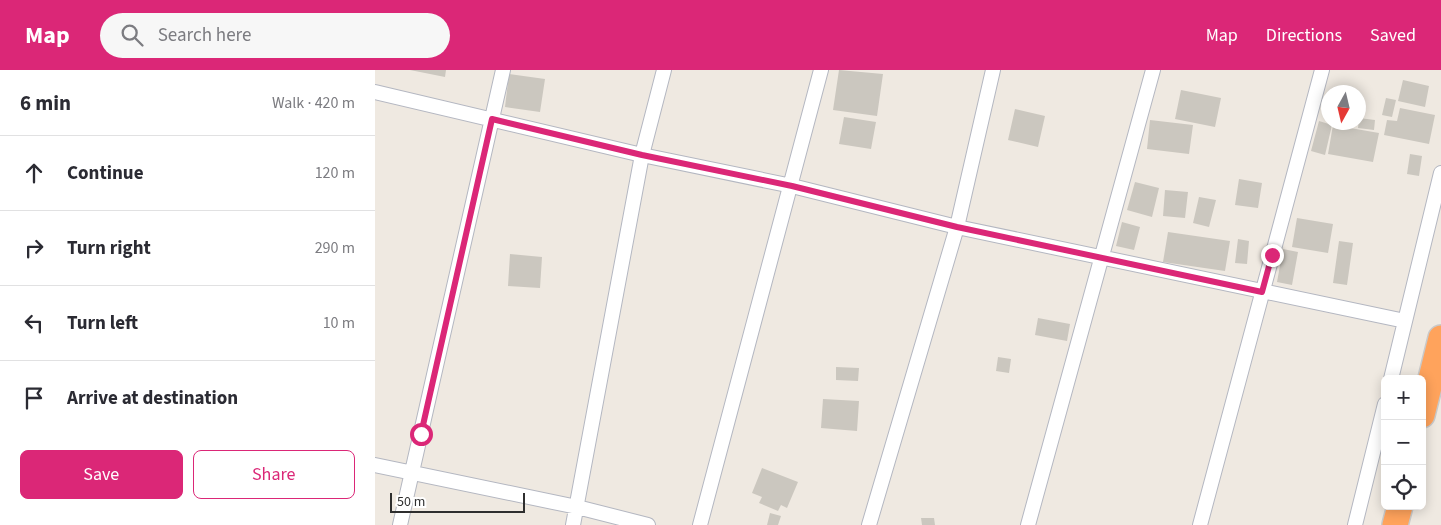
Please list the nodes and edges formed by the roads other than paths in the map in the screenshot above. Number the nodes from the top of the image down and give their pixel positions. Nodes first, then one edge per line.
1 (503, 70) edge
2 (663, 70) edge
3 (821, 70) edge
4 (993, 70) edge
5 (1153, 70) edge
6 (1322, 70) edge
7 (375, 92) edge
8 (492, 119) junction
9 (642, 155) junction
10 (1441, 172) edge
11 (792, 186) junction
12 (957, 227) junction
13 (1100, 258) junction
14 (1262, 292) junction
15 (1405, 321) junction
16 (1440, 346) edge
17 (1392, 375) edge
18 (1426, 400) edge
19 (1381, 420) edge
20 (375, 464) edge
21 (412, 471) junction
22 (577, 507) junction
23 (1399, 510) edge
24 (400, 525) edge
25 (573, 525) edge
26 (648, 525) edge
27 (700, 525) edge
28 (869, 525) edge
29 (1029, 525) edge
30 (1200, 525) edge
31 (1355, 525) edge
32 (1395, 525) edge

1 - 8 street
2 - 9 street
3 - 11 street
4 - 12 street
5 - 13 street
6 - 14 street
7 - 8 street
8 - 9 street
8 - 21 street
9 - 11 street
9 - 22 street
10 - 15 street
11 - 12 street
11 - 27 street
12 - 13 street
12 - 28 street
13 - 14 street
13 - 29 street
14 - 15 street
14 - 30 street
15 - 17 street
16 - 18 highway
19 - 31 street
20 - 21 street
21 - 22 street
21 - 24 street
22 - 25 street
22 - 26 street
23 - 32 highway

